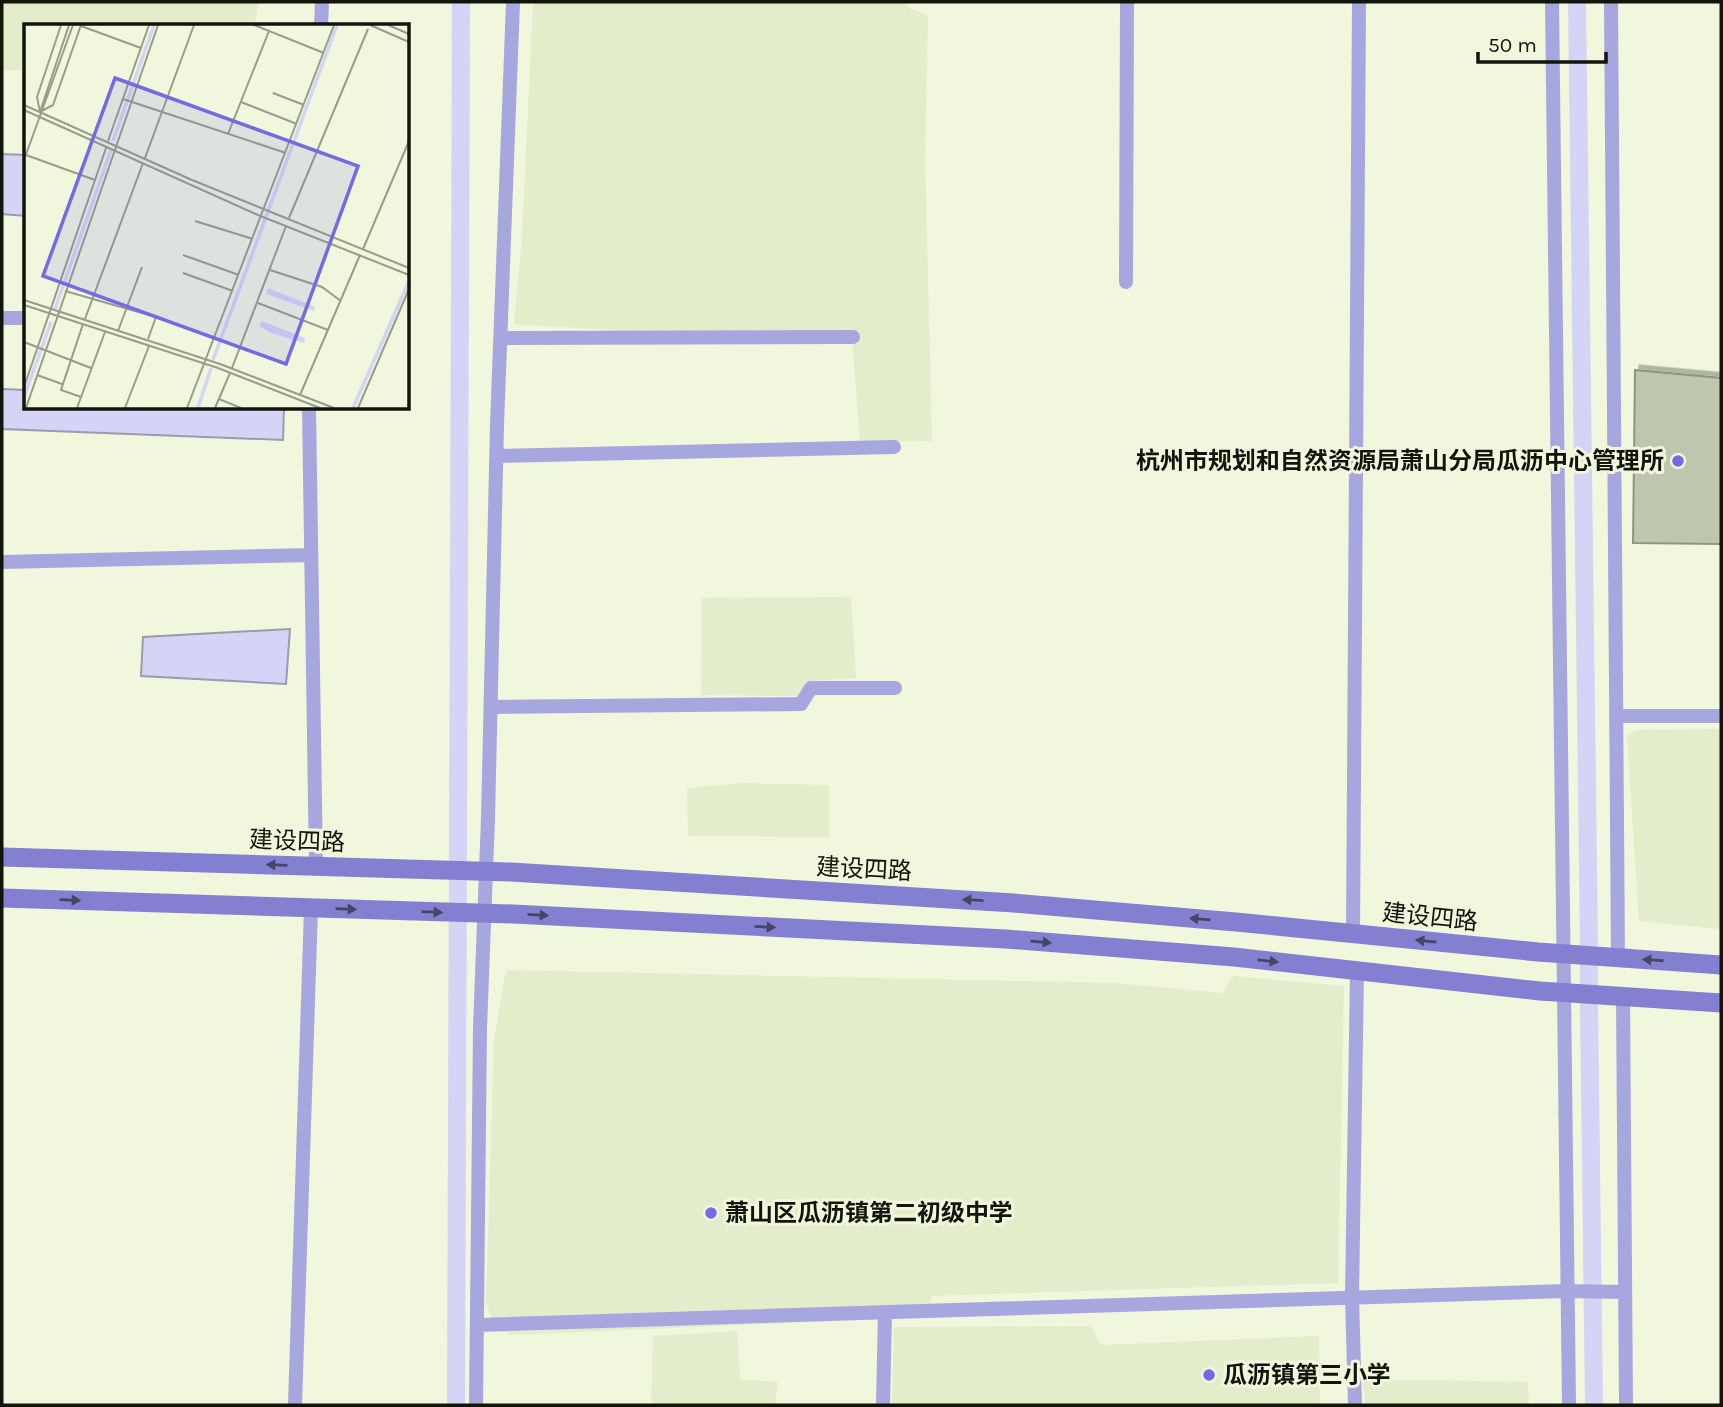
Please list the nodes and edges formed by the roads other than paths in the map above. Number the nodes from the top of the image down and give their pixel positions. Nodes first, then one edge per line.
1 (322, 2) edge
2 (513, 2) edge
3 (1127, 2) edge
4 (1359, 2) edge
5 (1552, 2) edge
6 (1611, 2) edge
7 (321, 24) edge
8 (1126, 282) dead end
9 (2, 318) edge
10 (24, 318) edge
11 (853, 337) dead end
12 (501, 338) junction
13 (309, 410) edge
14 (894, 447) dead end
15 (497, 456) junction
16 (311, 555) junction
17 (2, 562) edge
18 (895, 688) dead end
19 (491, 707) junction
20 (1616, 716) junction
21 (1721, 716) edge
22 (2, 857) edge
23 (316, 867) junction
24 (2, 898) edge
25 (311, 908) junction
26 (1353, 934) junction
27 (1562, 954) junction
28 (1618, 958) junction
29 (1721, 965) edge
30 (1357, 971) junction
31 (1564, 993) junction
32 (1623, 996) junction
33 (1721, 1003) edge
34 (1568, 1291) junction
35 (1624, 1292) junction
36 (1352, 1297) junction
37 (885, 1312) junction
38 (477, 1325) junction
39 (295, 1405) edge
40 (476, 1405) edge
41 (883, 1405) edge
42 (1355, 1405) edge
43 (1569, 1405) edge
44 (1626, 1405) edge

1 - 7 street
2 - 12 street
3 - 8 street
4 - 26 street
5 - 27 street
6 - 20 street
9 - 10 street
11 - 12 street
12 - 15 street
13 - 16 street
14 - 15 street
15 - 19 street
16 - 17 street
16 - 23 street
18 - 19 street
19 - 38 street
20 - 21 street
20 - 28 street
23 -> 22 main road, 建设四路
26 -> 23 main road, 建设四路
24 -> 25 main road
25 -> 30 main road
25 - 39 street
27 -> 26 main road, 建设四路
27 - 28 main road, 建设四路
27 - 31 street
29 -> 28 main road, 建设四路
30 - 31 main road
30 - 36 street
31 - 32 main road
31 - 34 street
32 - 33 main road
32 - 35 street
34 - 35 street
34 - 36 street
34 - 43 street
35 - 44 street
36 - 37 street
36 - 42 street
37 - 38 street
37 - 41 street
38 - 40 street

